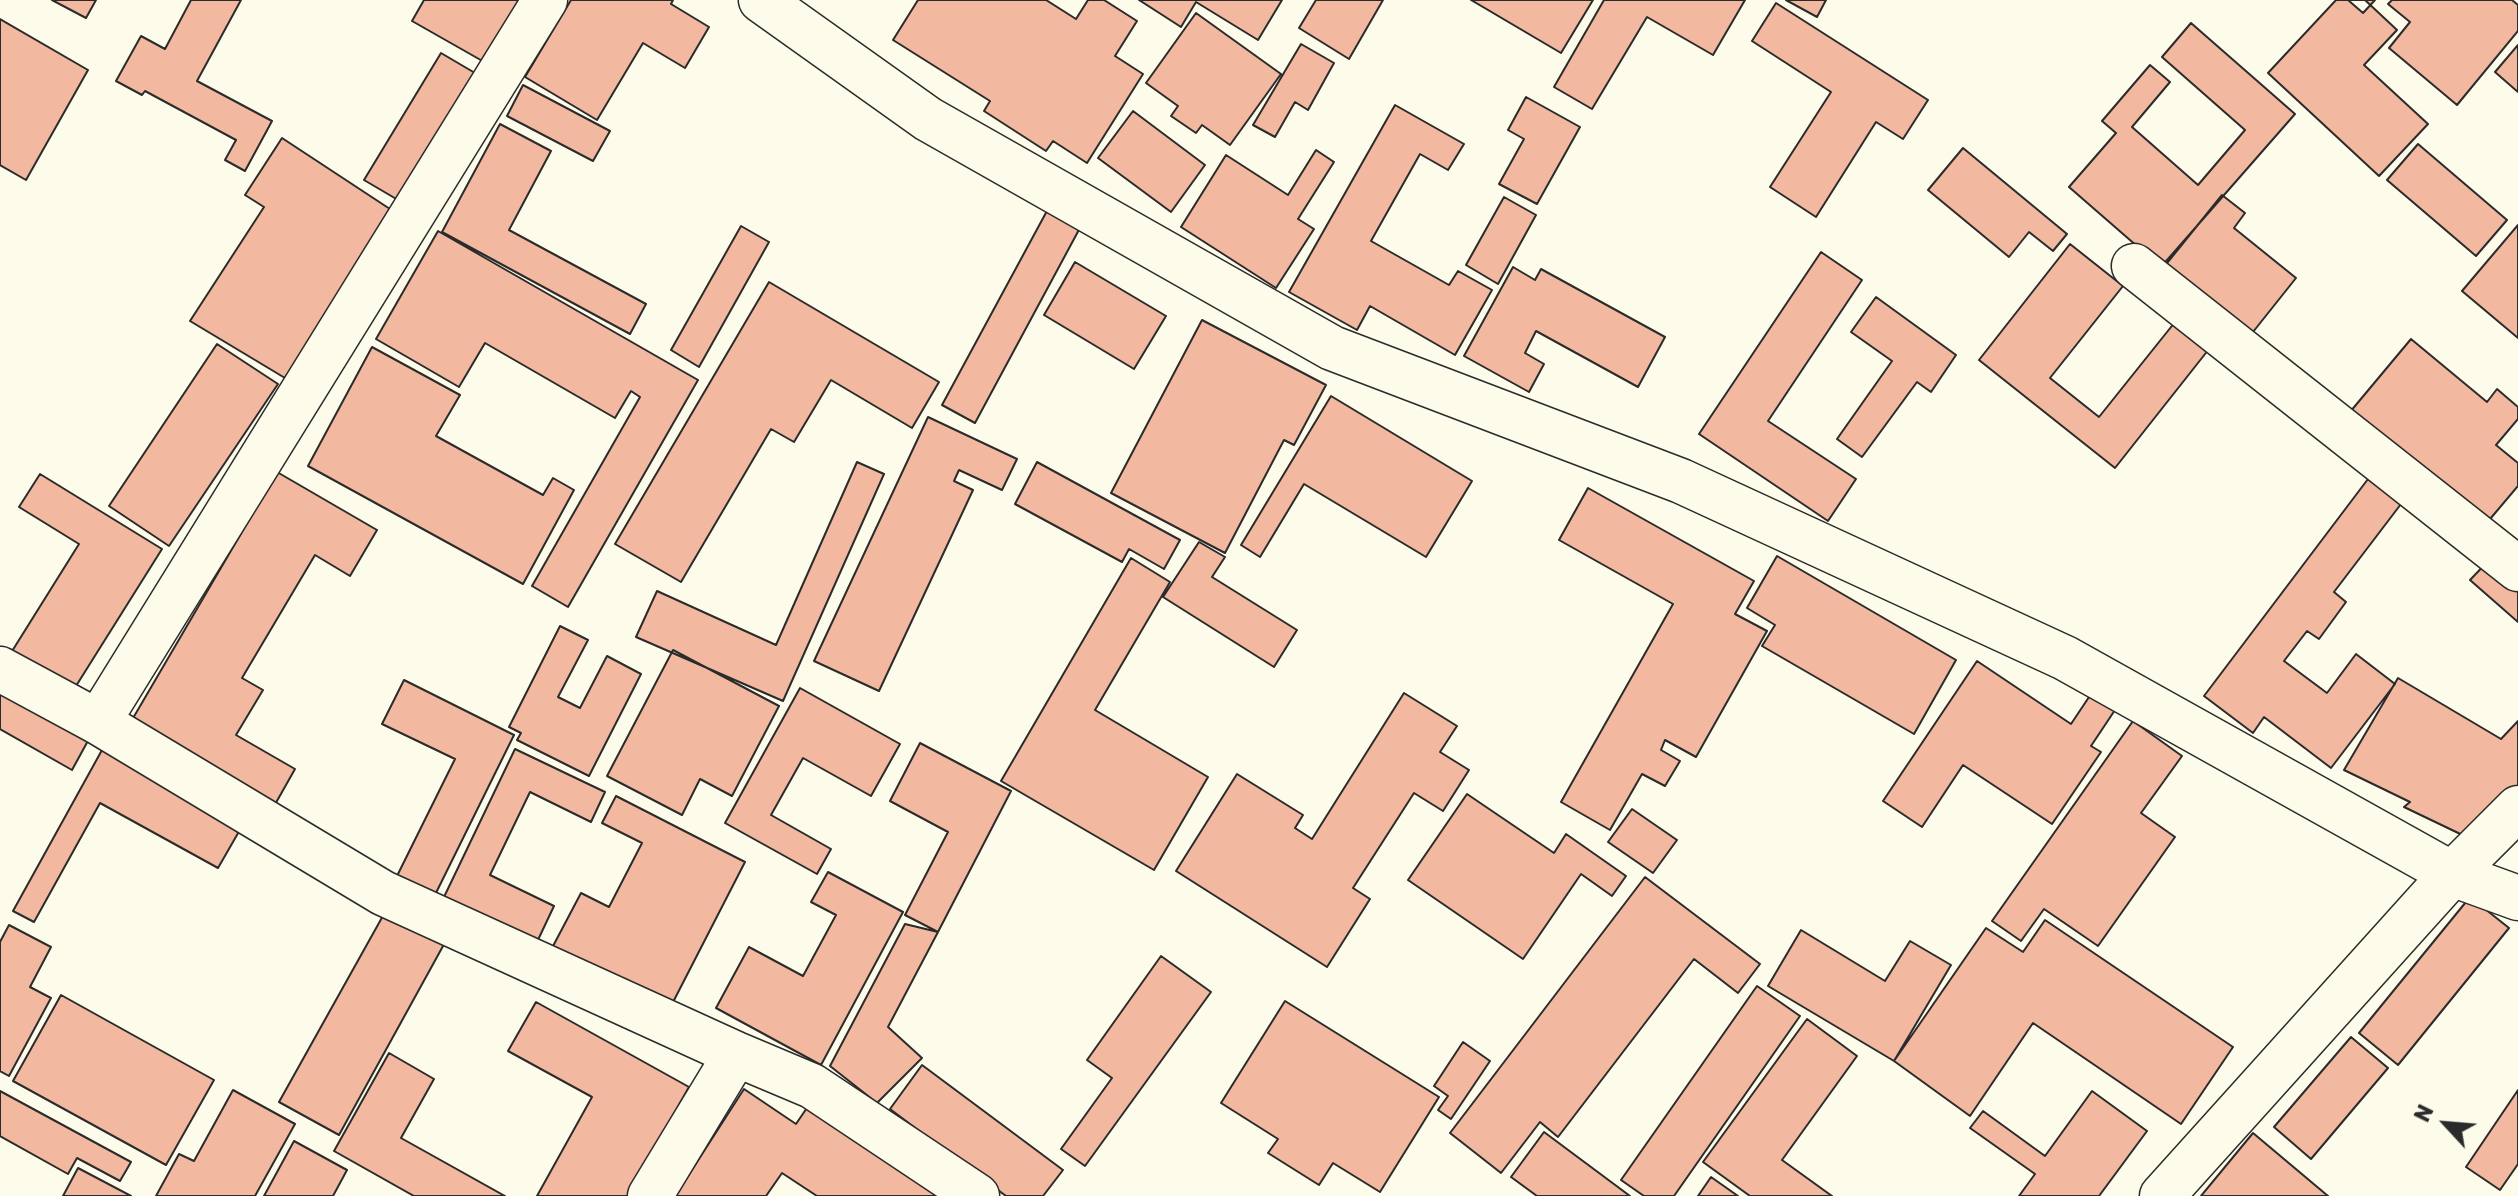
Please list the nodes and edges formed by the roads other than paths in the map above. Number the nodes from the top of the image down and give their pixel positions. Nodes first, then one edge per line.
1 (545, 0) edge
2 (761, 0) edge
3 (2134, 266) dead end
4 (2518, 569) edge
5 (0, 669) edge
6 (98, 722) junction
7 (2518, 808) edge
8 (2452, 874) junction
9 (2518, 898) edge
10 (736, 1054) junction
11 (650, 1196) edge
12 (977, 1196) edge
13 (2162, 1196) edge

1 - 6 street
2 - 8 street
3 - 4 street
5 - 6 street
6 - 10 street
7 - 8 street
8 - 9 street
8 - 13 street
10 - 11 street
10 - 12 street

